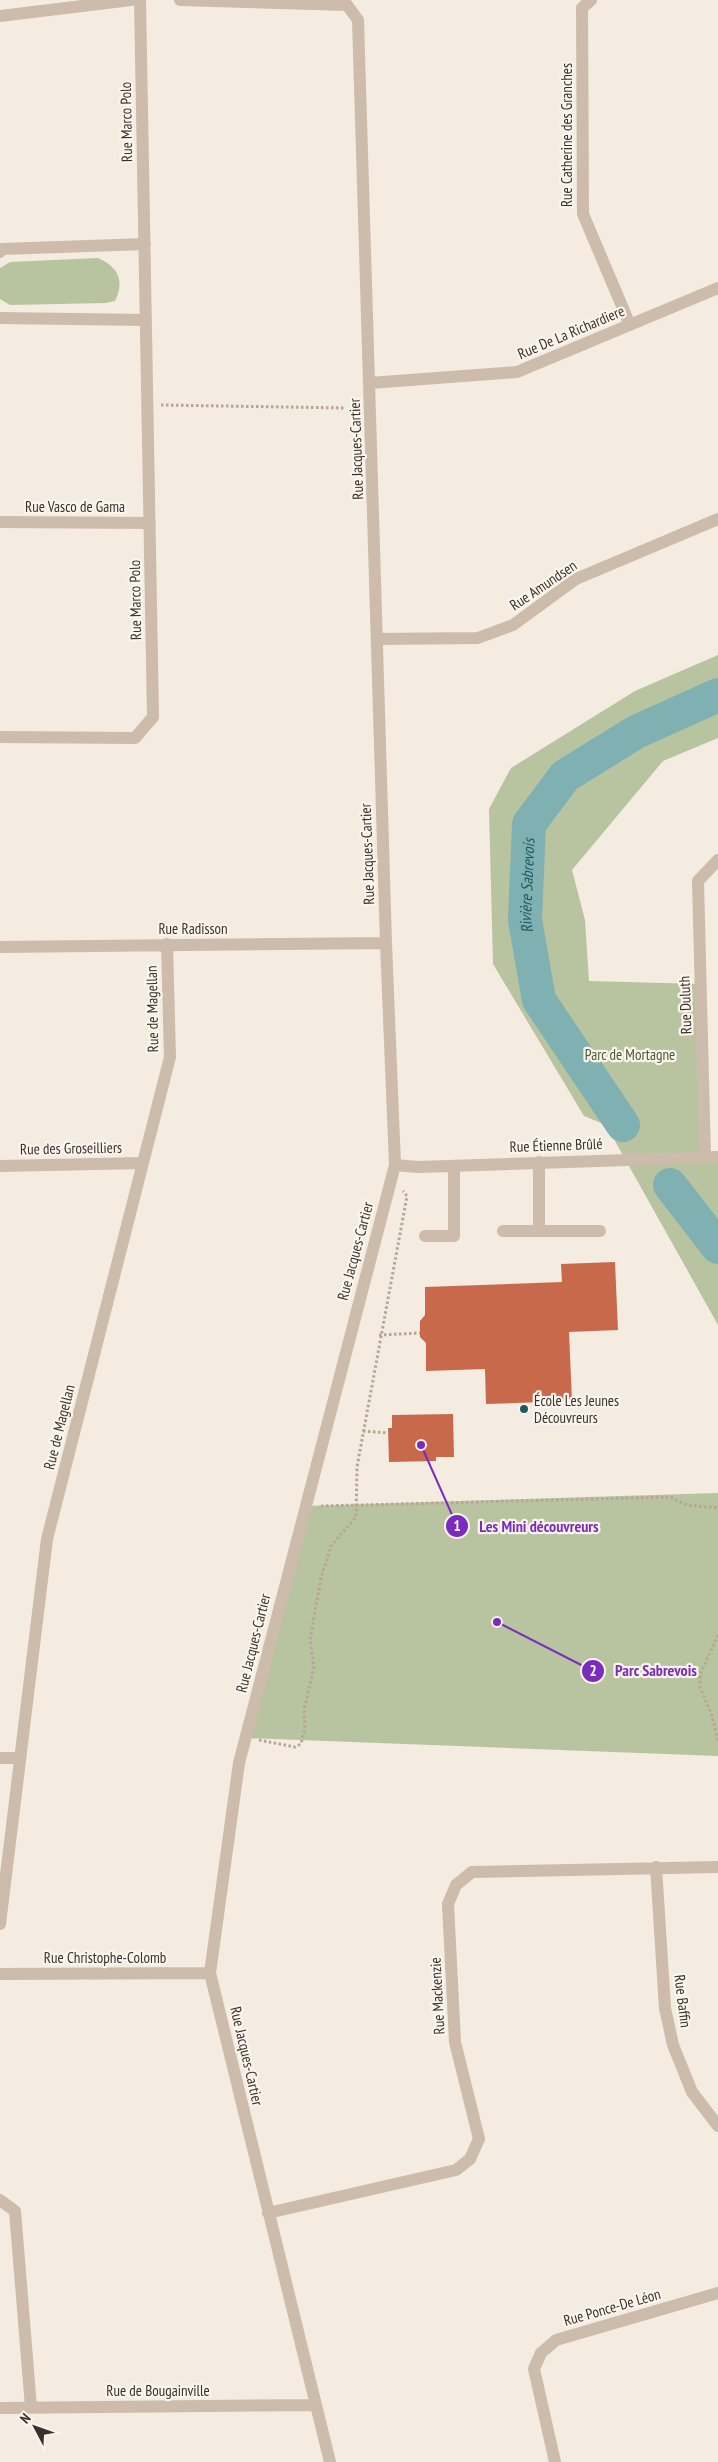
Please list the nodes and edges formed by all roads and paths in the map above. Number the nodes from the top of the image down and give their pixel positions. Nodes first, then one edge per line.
1 (131, 0) edge
2 (140, 0) edge
3 (180, 0) edge
4 (591, 0) edge
5 (0, 16) edge
6 (145, 244) junction
7 (0, 252) edge
8 (718, 288) edge
9 (0, 318) edge
10 (146, 320) junction
11 (630, 325) junction
12 (370, 383) junction
13 (148, 405) junction
14 (346, 408) dead end
15 (718, 519) edge
16 (0, 522) edge
17 (150, 523) junction
18 (377, 639) junction
19 (0, 737) edge
20 (718, 860) edge
21 (386, 943) junction
22 (168, 944) junction
23 (0, 947) edge
24 (712, 1157) edge
25 (143, 1162) junction
26 (539, 1162) junction
27 (395, 1164) junction
28 (0, 1166) edge
29 (454, 1166) junction
30 (389, 1188) junction
31 (503, 1231) dead end
32 (539, 1231) junction
33 (600, 1231) dead end
34 (425, 1236) dead end
35 (420, 1333) dead end
36 (380, 1334) junction
37 (363, 1431) junction
38 (389, 1433) dead end
39 (305, 1506) junction
40 (356, 1506) junction
41 (718, 1508) edge
42 (718, 1635) edge
43 (246, 1738) junction
44 (718, 1740) edge
45 (0, 1758) edge
46 (20, 1758) junction
47 (656, 1867) junction
48 (718, 1867) edge
49 (0, 1924) edge
50 (210, 1973) junction
51 (0, 1974) edge
52 (718, 2126) edge
53 (0, 2200) edge
54 (268, 2213) junction
55 (718, 2293) edge
56 (316, 2405) junction
57 (31, 2407) junction
58 (0, 2408) edge
59 (330, 2462) edge
60 (555, 2462) edge

1 - 5 street
2 - 6 street, Rue Marco Polo
3 - 12 street, Rue Jacques-Cartier
4 - 11 street, Rue Catherine des Granches
6 - 7 street
6 - 10 street, Rue Marco Polo
8 - 11 street, Rue De La Richardiere
9 - 10 street
10 - 13 street, Rue Marco Polo
11 - 12 street, Rue De La Richardiere
12 - 18 street, Rue Jacques-Cartier
13 - 14 path
13 - 17 street, Rue Marco Polo
15 - 18 street, Rue Amundsen
16 - 17 street, Rue Vasco de Gama
17 - 19 street, Rue Marco Polo
18 - 21 street, Rue Jacques-Cartier
20 - 24 street, Rue Duluth
21 - 22 street, Rue Radisson
21 - 27 street, Rue Jacques-Cartier
22 - 23 street, Rue Radisson
22 - 25 street, Rue de Magellan
24 - 26 street, Rue Étienne Brûlé
25 - 28 street, Rue des Groseilliers
25 - 46 street, Rue de Magellan
26 - 29 street, Rue Étienne Brûlé
26 - 32 street
27 - 29 street, Rue Étienne Brûlé
27 - 30 street, Rue Jacques-Cartier
29 - 34 street
30 - 36 path
30 - 39 street, Rue Jacques-Cartier
31 - 32 street
32 - 33 street
35 - 36 path
36 - 37 path
37 - 38 path
37 - 40 path
39 - 40 path
39 - 43 street, Rue Jacques-Cartier
40 - 41 path
40 - 43 path
42 - 44 path
43 - 50 street, Rue Jacques-Cartier
45 - 46 street
46 - 49 street, Rue de Magellan
47 - 48 street, Rue Mackenzie
47 - 52 street, Rue Baffin
47 - 54 street, Rue Mackenzie
50 - 51 street, Rue Christophe-Colomb
50 - 54 street, Rue Jacques-Cartier
53 - 57 street
54 - 56 street, Rue Jacques-Cartier
55 - 60 street, Rue Ponce-De Léon
56 - 57 street, Rue de Bougainville
56 - 59 street, Rue Jacques-Cartier
57 - 58 street, Rue de Bougainville

